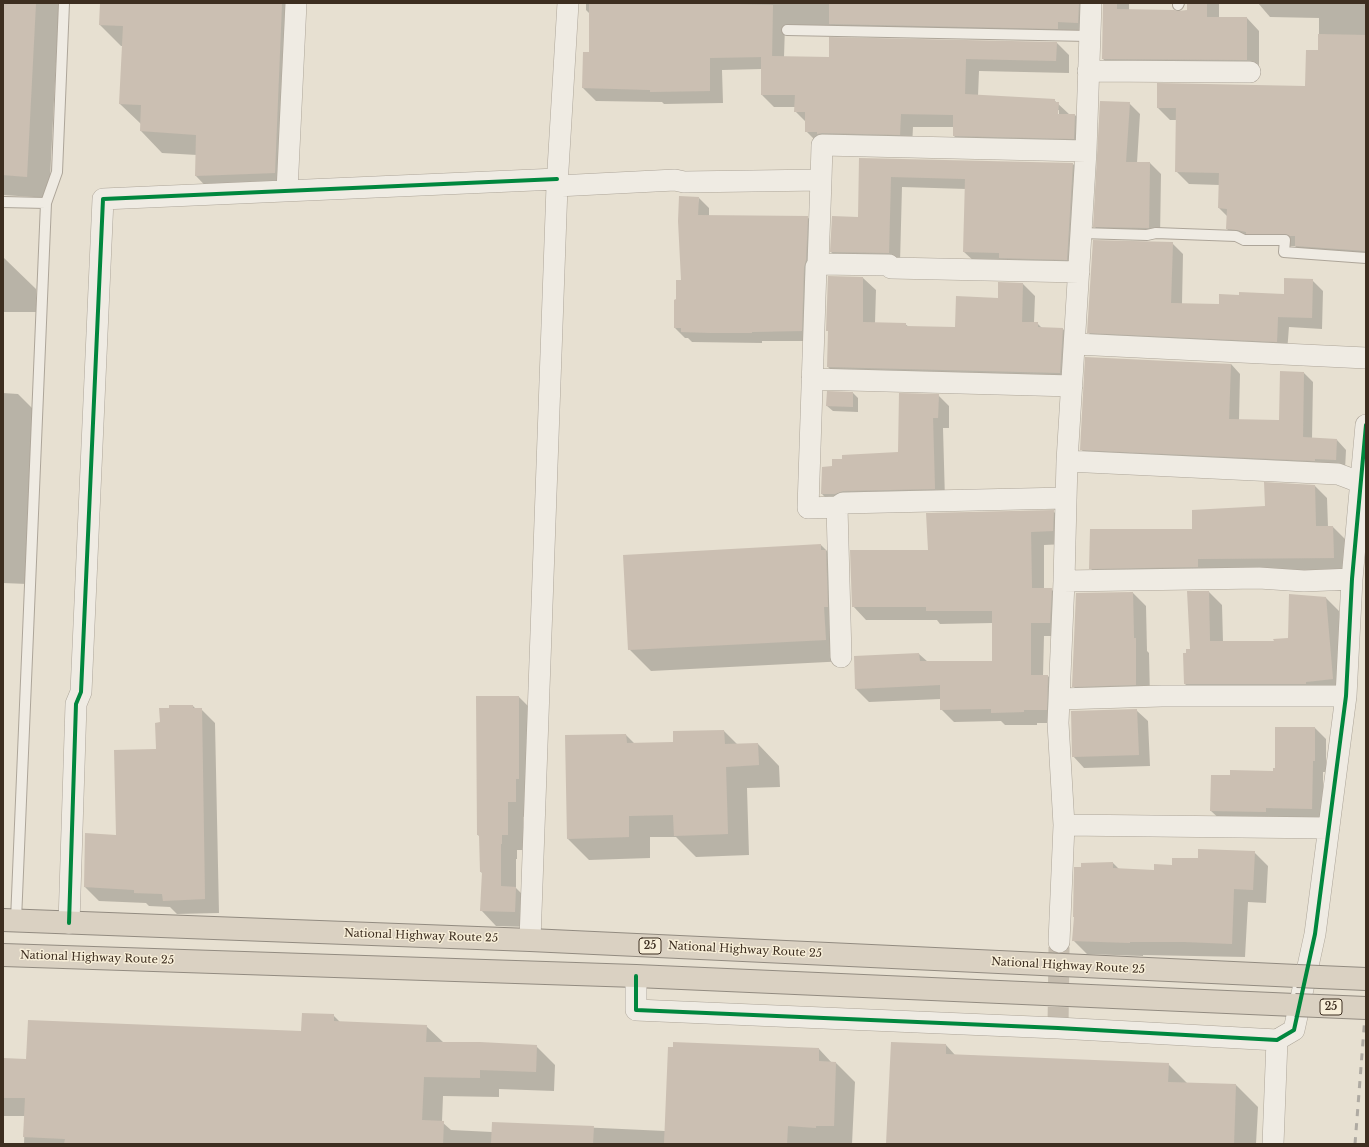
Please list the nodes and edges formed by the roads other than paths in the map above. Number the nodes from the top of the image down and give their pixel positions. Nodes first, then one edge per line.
1 (64, 3) edge
2 (296, 3) edge
3 (568, 3) edge
4 (1092, 3) edge
5 (787, 30) dead end
6 (1089, 36) junction
7 (1088, 71) junction
8 (1250, 72) dead end
9 (1086, 151) junction
10 (821, 180) junction
11 (557, 183) junction
12 (287, 191) junction
13 (3, 202) edge
14 (46, 203) junction
15 (1081, 233) junction
16 (1366, 258) edge
17 (818, 264) junction
18 (1079, 272) junction
19 (1075, 344) junction
20 (1366, 358) edge
21 (812, 378) junction
22 (1072, 386) junction
23 (1366, 425) edge
24 (1067, 461) junction
25 (1362, 483) junction
26 (1066, 498) junction
27 (837, 507) junction
28 (1352, 579) junction
29 (1064, 581) junction
30 (841, 657) dead end
31 (1346, 696) junction
32 (1059, 699) junction
33 (1064, 825) junction
34 (1329, 828) junction
35 (9, 920) edge
36 (69, 923) junction
37 (530, 940) junction
38 (1059, 942) tunnel mouth
39 (3, 955) edge
40 (636, 976) junction
41 (1366, 979) edge
42 (1366, 1008) edge
43 (1277, 1040) junction
44 (1273, 1144) edge

1 - 14 lane
2 - 12 street
3 - 11 street
4 - 6 street
5 - 6 lane
6 - 7 street
7 - 8 street
7 - 9 street
9 - 10 street
9 - 15 street
10 - 11 street
10 - 17 street
11 - 12 street
11 - 37 street
12 - 36 street
13 - 14 lane
14 - 35 lane
15 - 16 lane
15 - 18 street
17 - 18 street
17 - 21 street
18 - 19 street
19 - 20 street
19 - 22 street
21 - 22 street
21 - 27 street
22 - 24 street
23 - 25 street
24 - 25 street
24 - 26 street
25 - 28 street
26 - 27 street
26 - 29 street
27 - 30 street
28 - 29 street
28 - 31 street
29 - 32 street
31 - 32 street
31 - 34 street
32 - 33 street
33 - 34 street
33 - 38 street
34 - 43 street
35 - 36 highway, National Highway Route 25 / 25
36 - 37 highway, National Highway Route 25 / 25
37 - 41 highway, National Highway Route 25 / 25, bridge
39 - 40 highway, National Highway Route 25 / 25
40 - 42 highway, National Highway Route 25 / 25, bridge
40 - 43 street
43 - 44 street

